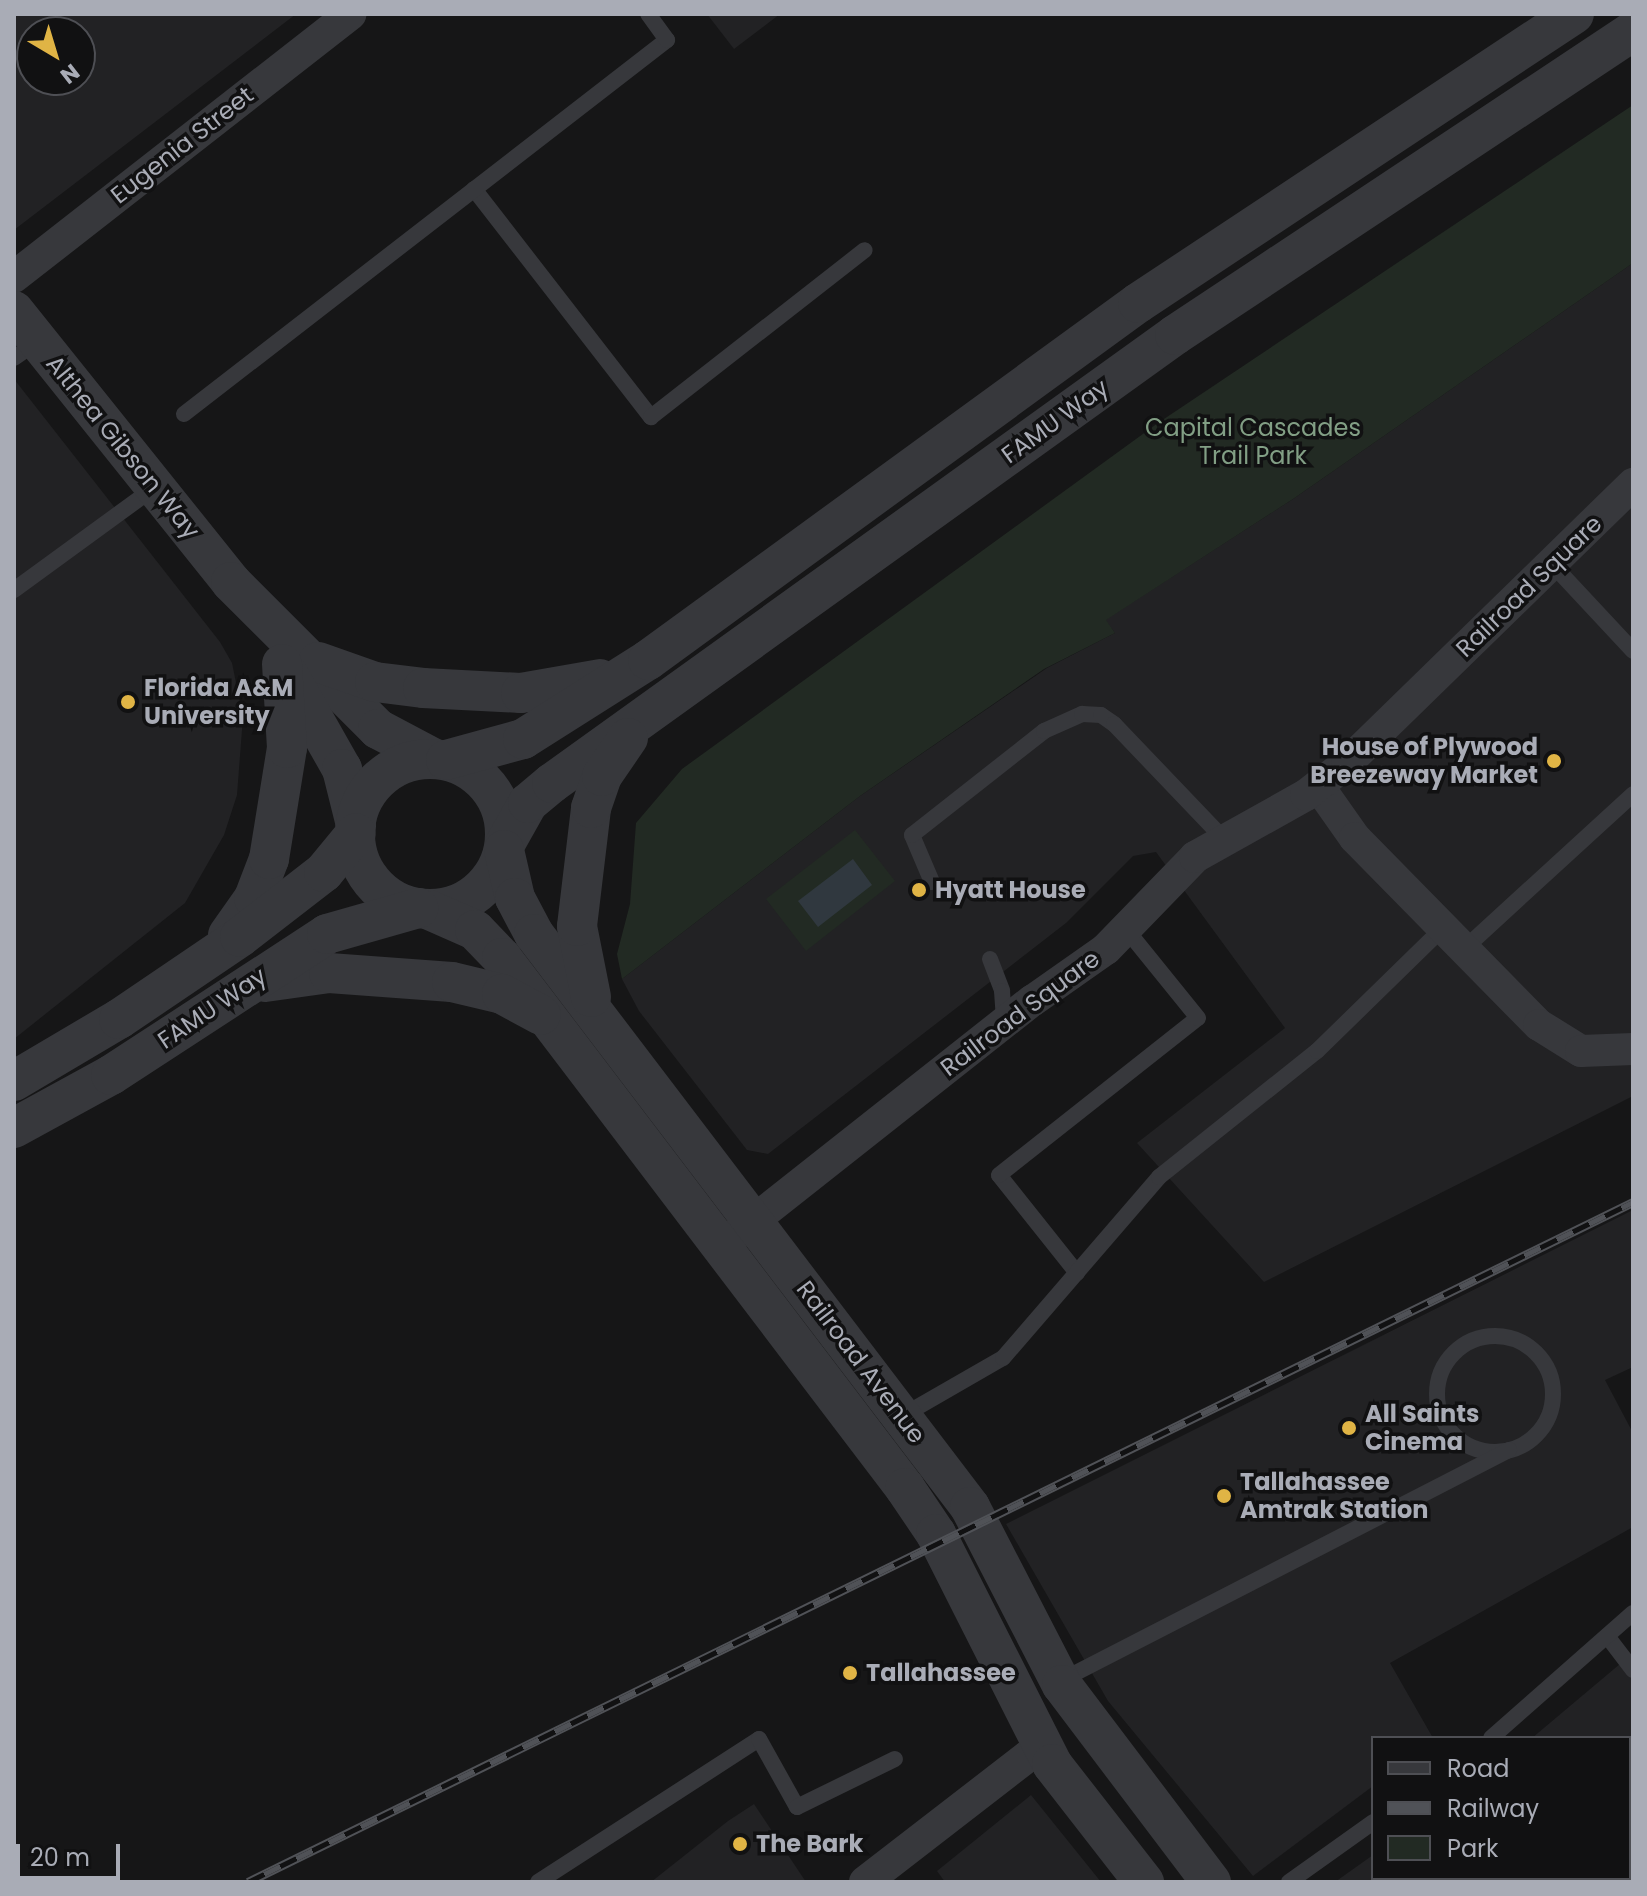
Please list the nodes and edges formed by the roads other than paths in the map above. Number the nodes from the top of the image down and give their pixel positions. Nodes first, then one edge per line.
1 (351, 14) edge
2 (648, 14) edge
3 (1574, 14) edge
4 (1633, 31) edge
5 (474, 189) junction
6 (865, 250) dead end
7 (14, 277) edge
8 (22, 336) edge
9 (184, 414) dead end
10 (1633, 484) edge
11 (155, 487) junction
12 (1552, 564) junction
13 (14, 590) edge
14 (1633, 651) edge
15 (291, 658) junction
16 (648, 660) junction
17 (652, 713) junction
18 (440, 760) junction
19 (1319, 787) junction
20 (1633, 794) edge
21 (356, 829) junction
22 (1223, 838) junction
23 (504, 847) junction
24 (932, 882) dead end
25 (423, 908) junction
26 (1126, 929) junction
27 (1453, 938) junction
28 (990, 959) dead end
29 (204, 961) junction
30 (235, 992) junction
31 (599, 1016) junction
32 (1004, 1023) junction
33 (554, 1025) junction
34 (1633, 1049) edge
35 (14, 1081) edge
36 (14, 1128) edge
37 (754, 1220) junction
38 (722, 1245) junction
39 (1077, 1273) junction
40 (902, 1416) junction
41 (1509, 1450) junction
42 (1633, 1613) edge
43 (1607, 1636) junction
44 (1633, 1670) edge
45 (1060, 1681) junction
46 (1493, 1736) edge
47 (1041, 1746) junction
48 (895, 1759) dead end
49 (1371, 1823) edge
50 (538, 1882) edge
51 (865, 1882) edge
52 (1144, 1882) edge
53 (1211, 1882) edge
54 (1289, 1882) edge

1 - 7 street, Eugenia Street
2 - 5 lane
3 - 16 street, FAMU Way
4 - 17 street, FAMU Way
5 - 6 lane
5 - 9 lane
8 - 11 street, Althea Gibson Way
10 - 12 street, Railroad Square
11 - 13 lane
11 - 15 street, Althea Gibson Way
12 - 14 lane
12 - 19 street, Railroad Square
15 - 16 street
15 - 18 street, Althea Gibson Way
15 - 21 street, Althea Gibson Way
15 - 29 street
16 - 18 street, FAMU Way
17 - 23 street, FAMU Way
17 - 31 street
18 - 21 street, FAMU Way
18 - 23 street
19 - 22 street, Railroad Square
19 - 27 street
20 - 27 lane
21 - 25 street
21 - 29 street, FAMU Way
22 - 24 lane
22 - 26 street, Railroad Square
23 - 25 street, FAMU Way
23 - 31 street, Railroad Avenue
25 - 30 street, FAMU Way
25 - 33 street, Railroad Avenue
26 - 32 street, Railroad Square
26 - 39 lane
27 - 34 street
27 - 39 lane
28 - 32 lane
29 - 35 street, FAMU Way
30 - 33 street
30 - 36 street, FAMU Way
31 - 37 street, Railroad Avenue
32 - 37 street, Railroad Square
33 - 38 street, Railroad Avenue
37 - 38 street, Railroad Square
37 - 40 street, Railroad Avenue
38 - 47 street, Railroad Avenue
39 - 40 lane
40 - 45 street, Railroad Avenue
41 - 41 lane
41 - 45 lane
42 - 43 lane
43 - 44 lane
43 - 46 lane
45 - 53 street, Railroad Avenue
47 - 51 street
47 - 52 street, Railroad Avenue
48 - 50 lane
49 - 54 lane

